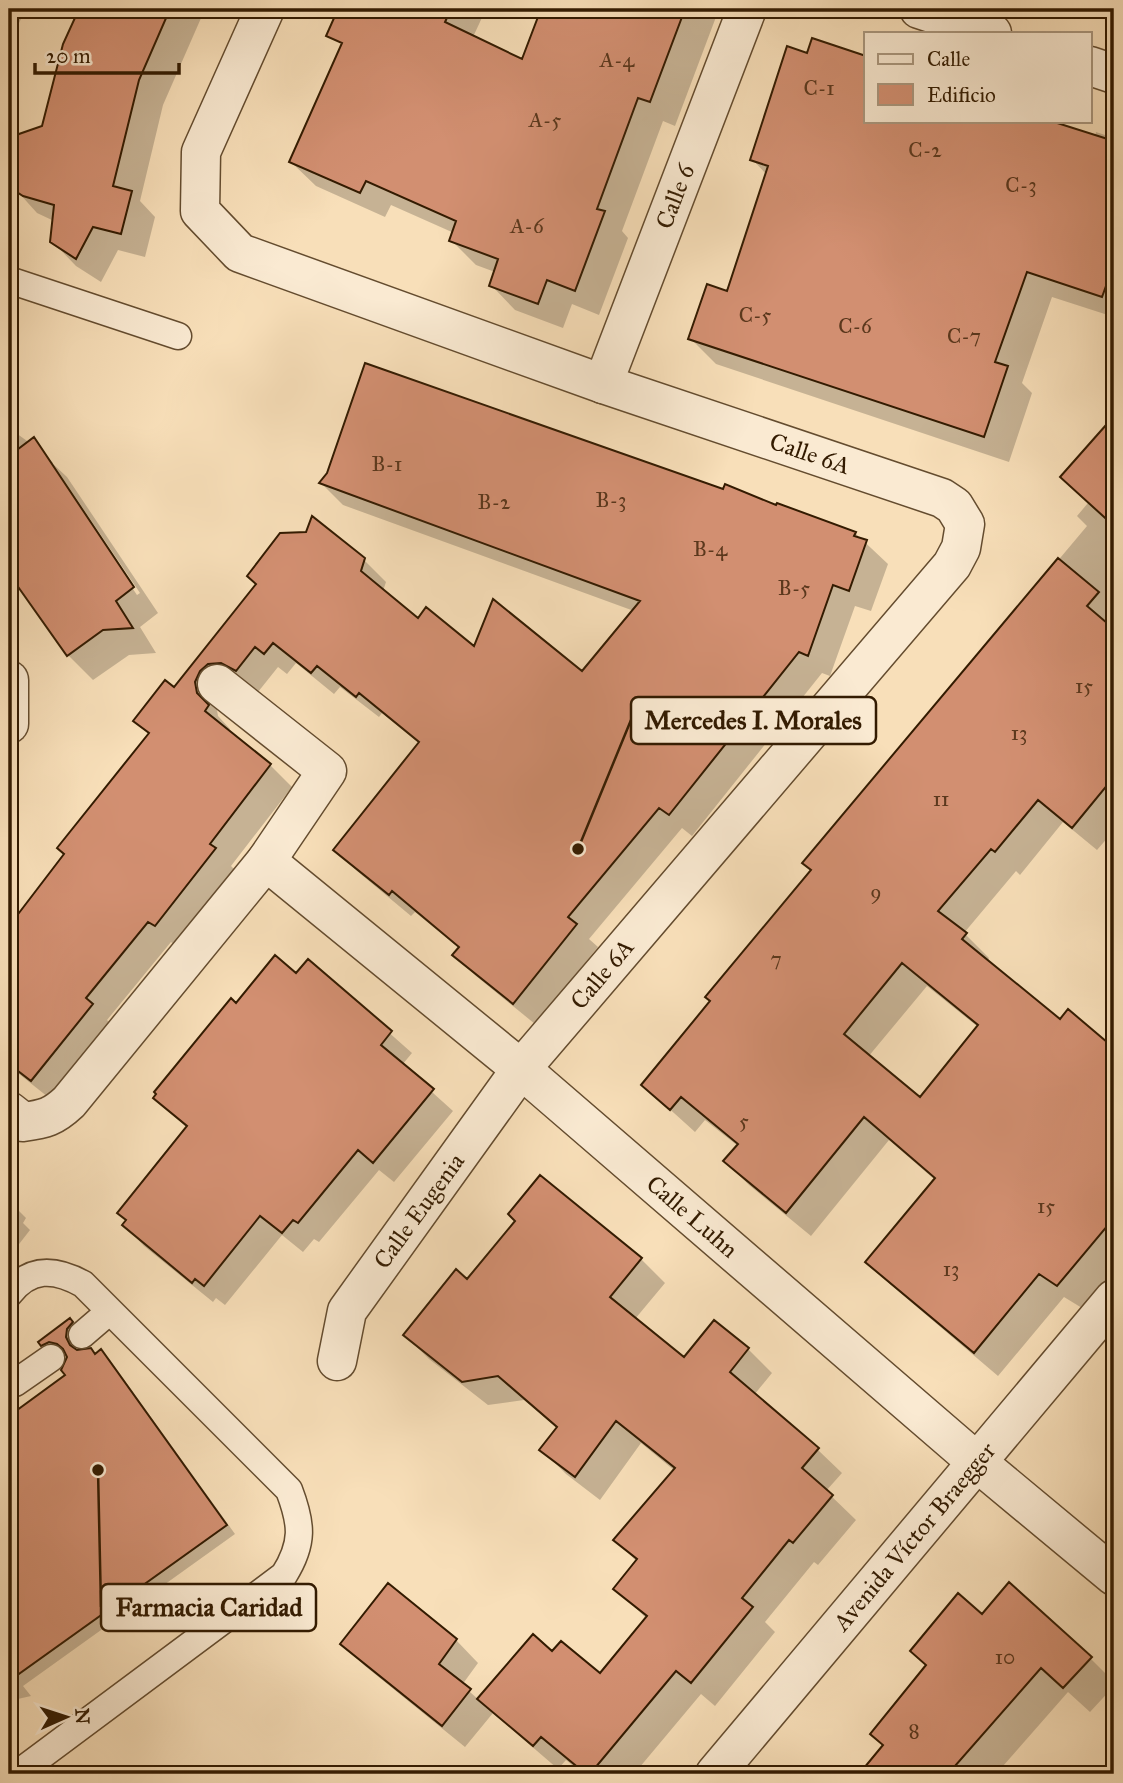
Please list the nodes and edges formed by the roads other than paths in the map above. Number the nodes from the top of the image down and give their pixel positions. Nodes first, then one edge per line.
1 (265, 9) edge
2 (747, 9) edge
3 (919, 9) edge
4 (989, 32) edge
5 (1092, 67) edge
6 (1114, 74) edge
7 (9, 280) edge
8 (178, 336) dead end
9 (603, 384) junction
10 (9, 680) edge
11 (217, 684) dead end
12 (9, 724) edge
13 (266, 861) junction
14 (521, 1069) junction
15 (9, 1111) edge
16 (9, 1294) edge
17 (1114, 1299) edge
18 (110, 1311) junction
19 (82, 1335) dead end
20 (51, 1358) dead end
21 (337, 1361) dead end
22 (9, 1384) edge
23 (978, 1463) junction
24 (1114, 1576) edge
25 (18, 1774) edge
26 (715, 1774) edge

1 - 9 street, Calle 6A
2 - 9 street, Calle 6
3 - 4 street
5 - 6 street
7 - 8 lane
9 - 14 street, Calle 6A
10 - 12 street
11 - 13 street
13 - 14 street, Calle Luhn
13 - 15 street
14 - 21 street, Calle Eugenia
14 - 23 street, Calle Luhn
16 - 18 lane
17 - 23 street, Avenida Víctor Braegger
18 - 19 lane
18 - 25 lane
20 - 22 lane
23 - 24 street, Calle Luhn
23 - 26 street, Avenida Víctor Braegger

